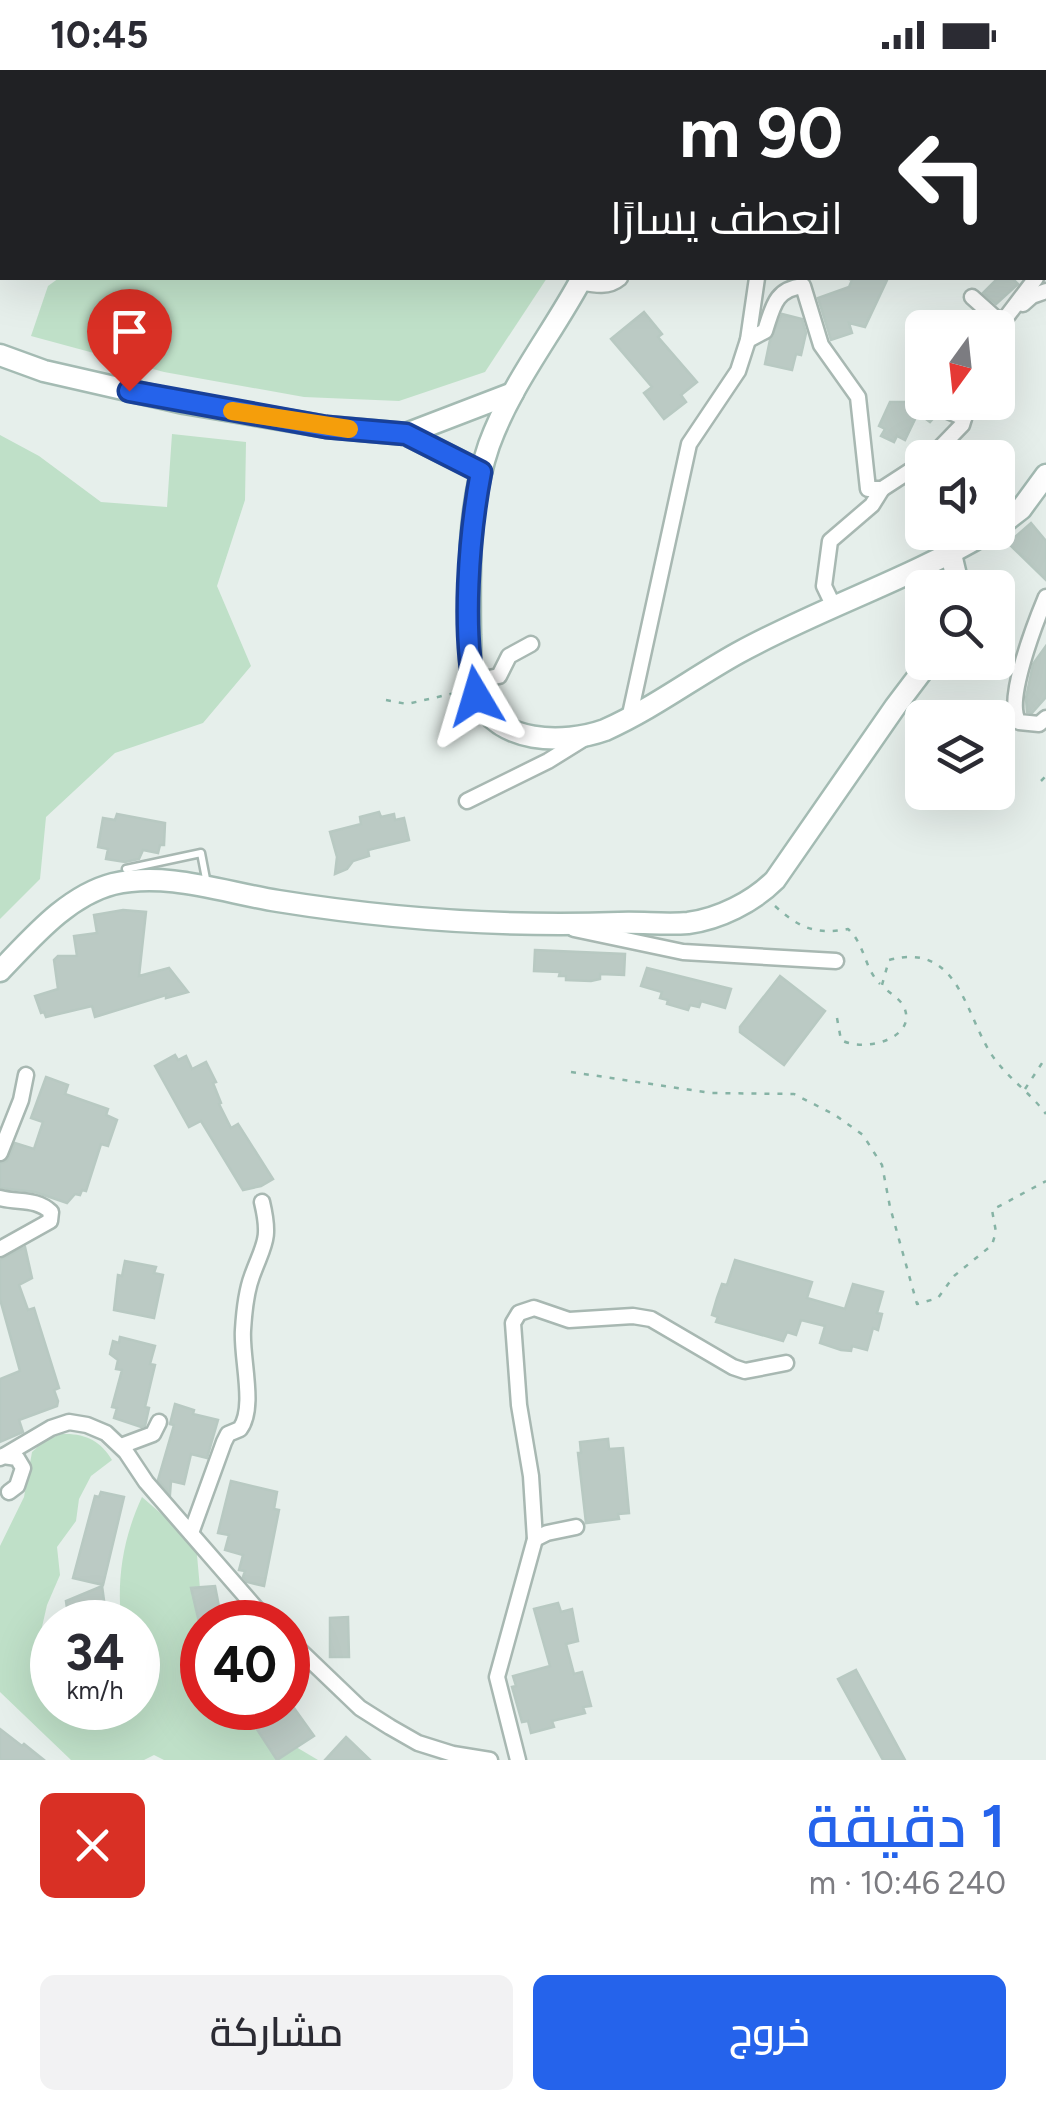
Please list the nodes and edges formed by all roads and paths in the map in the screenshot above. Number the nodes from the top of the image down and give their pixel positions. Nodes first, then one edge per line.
1 (581, 280) edge
2 (615, 280) edge
3 (757, 280) edge
4 (1034, 280) edge
5 (790, 282) edge
6 (1046, 290) edge
7 (972, 297) dead end
8 (984, 310) edge
9 (1011, 310) edge
10 (1015, 311) edge
11 (748, 340) junction
12 (0, 355) edge
13 (513, 394) junction
14 (406, 434) junction
15 (481, 472) junction
16 (905, 474) edge
17 (1046, 475) edge
18 (882, 490) junction
19 (1015, 514) edge
20 (958, 550) edge
21 (951, 554) junction
22 (955, 570) edge
23 (1046, 597) edge
24 (834, 607) junction
25 (531, 644) dead end
26 (915, 680) edge
27 (474, 688) junction
28 (386, 700) dead end
29 (1046, 718) edge
30 (629, 719) junction
31 (586, 737) junction
32 (1046, 776) edge
33 (1041, 781) dead end
34 (467, 801) dead end
35 (126, 869) dead end
36 (208, 887) junction
37 (763, 892) junction
38 (559, 925) junction
39 (836, 961) dead end
40 (0, 971) edge
41 (882, 985) junction
42 (837, 1018) dead end
43 (1046, 1057) edge
44 (571, 1072) dead end
45 (26, 1075) dead end
46 (1024, 1090) junction
47 (1046, 1114) edge
48 (0, 1153) edge
49 (1046, 1180) edge
50 (0, 1198) edge
51 (262, 1202) dead end
52 (0, 1248) edge
53 (786, 1363) dead end
54 (159, 1422) dead end
55 (121, 1446) junction
56 (2, 1457) edge
57 (8, 1492) dead end
58 (576, 1527) dead end
59 (191, 1534) junction
60 (535, 1539) junction
61 (249, 1600) edge
62 (310, 1660) edge
63 (490, 1760) edge
64 (518, 1760) edge

1 - 2 street
1 - 13 street
3 - 11 street
4 - 9 street
5 - 11 street
5 - 18 street
6 - 10 street
7 - 8 street
11 - 30 street
12 - 14 street
13 - 14 street
13 - 15 street
14 - 15 street
15 - 27 street
16 - 18 street
17 - 19 street
18 - 24 street
20 - 21 street
21 - 22 street
21 - 24 street
23 - 29 street
24 - 30 street
25 - 27 street
26 - 37 street
27 - 28 path
27 - 31 street
30 - 31 street
31 - 34 street
32 - 33 path
35 - 36 lane
36 - 38 street
36 - 40 street
37 - 38 street
37 - 41 path
38 - 39 street
41 - 42 path
41 - 46 path
43 - 46 path
44 - 49 path
45 - 48 street
46 - 47 path
50 - 52 street
51 - 59 street
53 - 60 street
54 - 55 street
55 - 56 street
55 - 59 street
56 - 57 street
58 - 60 street
59 - 61 street
60 - 64 street
62 - 63 street

